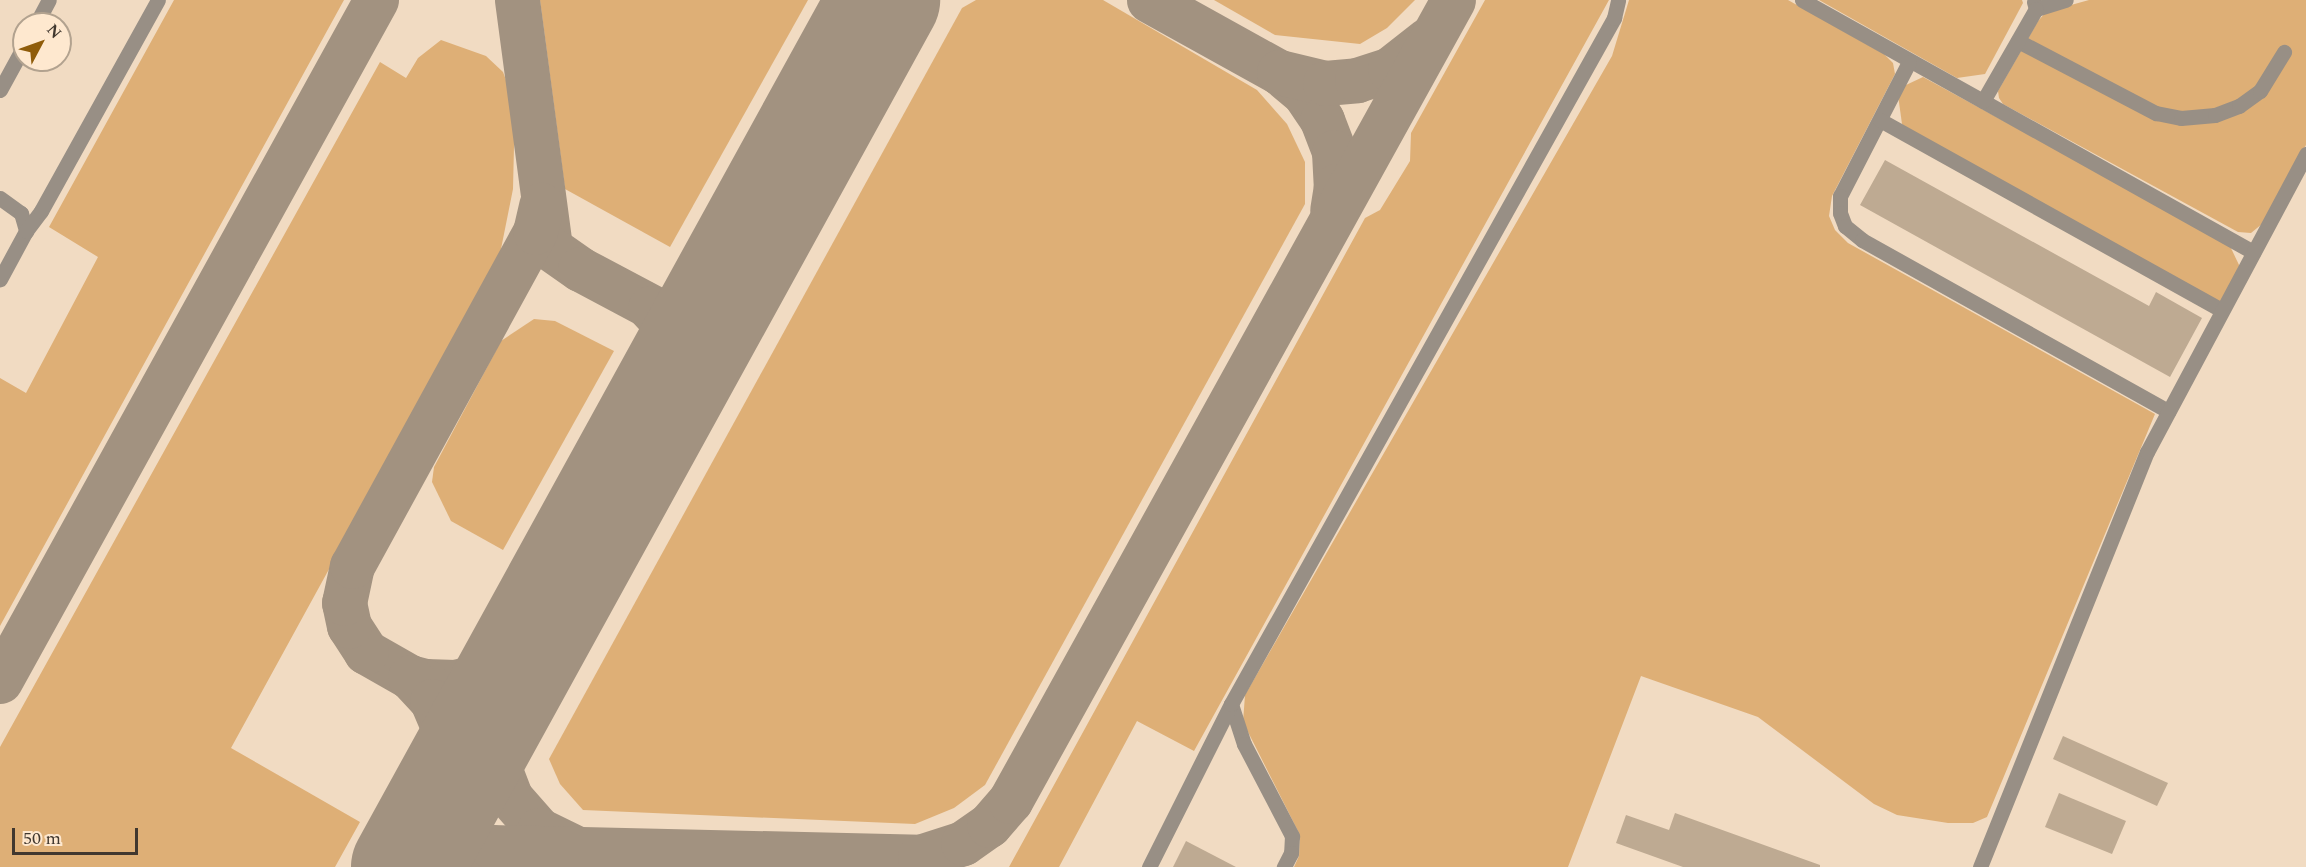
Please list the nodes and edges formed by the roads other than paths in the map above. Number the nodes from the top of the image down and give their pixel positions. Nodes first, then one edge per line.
1 (158, 0) edge
2 (1618, 0) edge
3 (1802, 0) edge
4 (2066, 0) edge
5 (2035, 5) edge
6 (2018, 41) junction
7 (2284, 52) dead end
8 (1909, 62) junction
9 (12, 68) edge
10 (0, 90) edge
11 (1983, 101) junction
12 (1880, 120) junction
13 (2306, 154) edge
14 (0, 198) edge
15 (26, 231) junction
16 (2253, 252) junction
17 (0, 279) edge
18 (2221, 310) junction
19 (2168, 411) junction
20 (1231, 704) junction
21 (1149, 867) edge
22 (1284, 867) edge
23 (1980, 867) edge

1 - 15 lane
2 - 20 lane
3 - 8 lane
4 - 5 lane
5 - 6 lane
6 - 7 lane
6 - 11 lane
8 - 11 lane
8 - 12 lane
9 - 10 lane
11 - 16 lane
12 - 18 lane
12 - 19 lane
13 - 16 lane
14 - 15 lane
15 - 17 lane
16 - 18 lane
18 - 19 lane
19 - 23 lane
20 - 21 lane
20 - 22 lane

